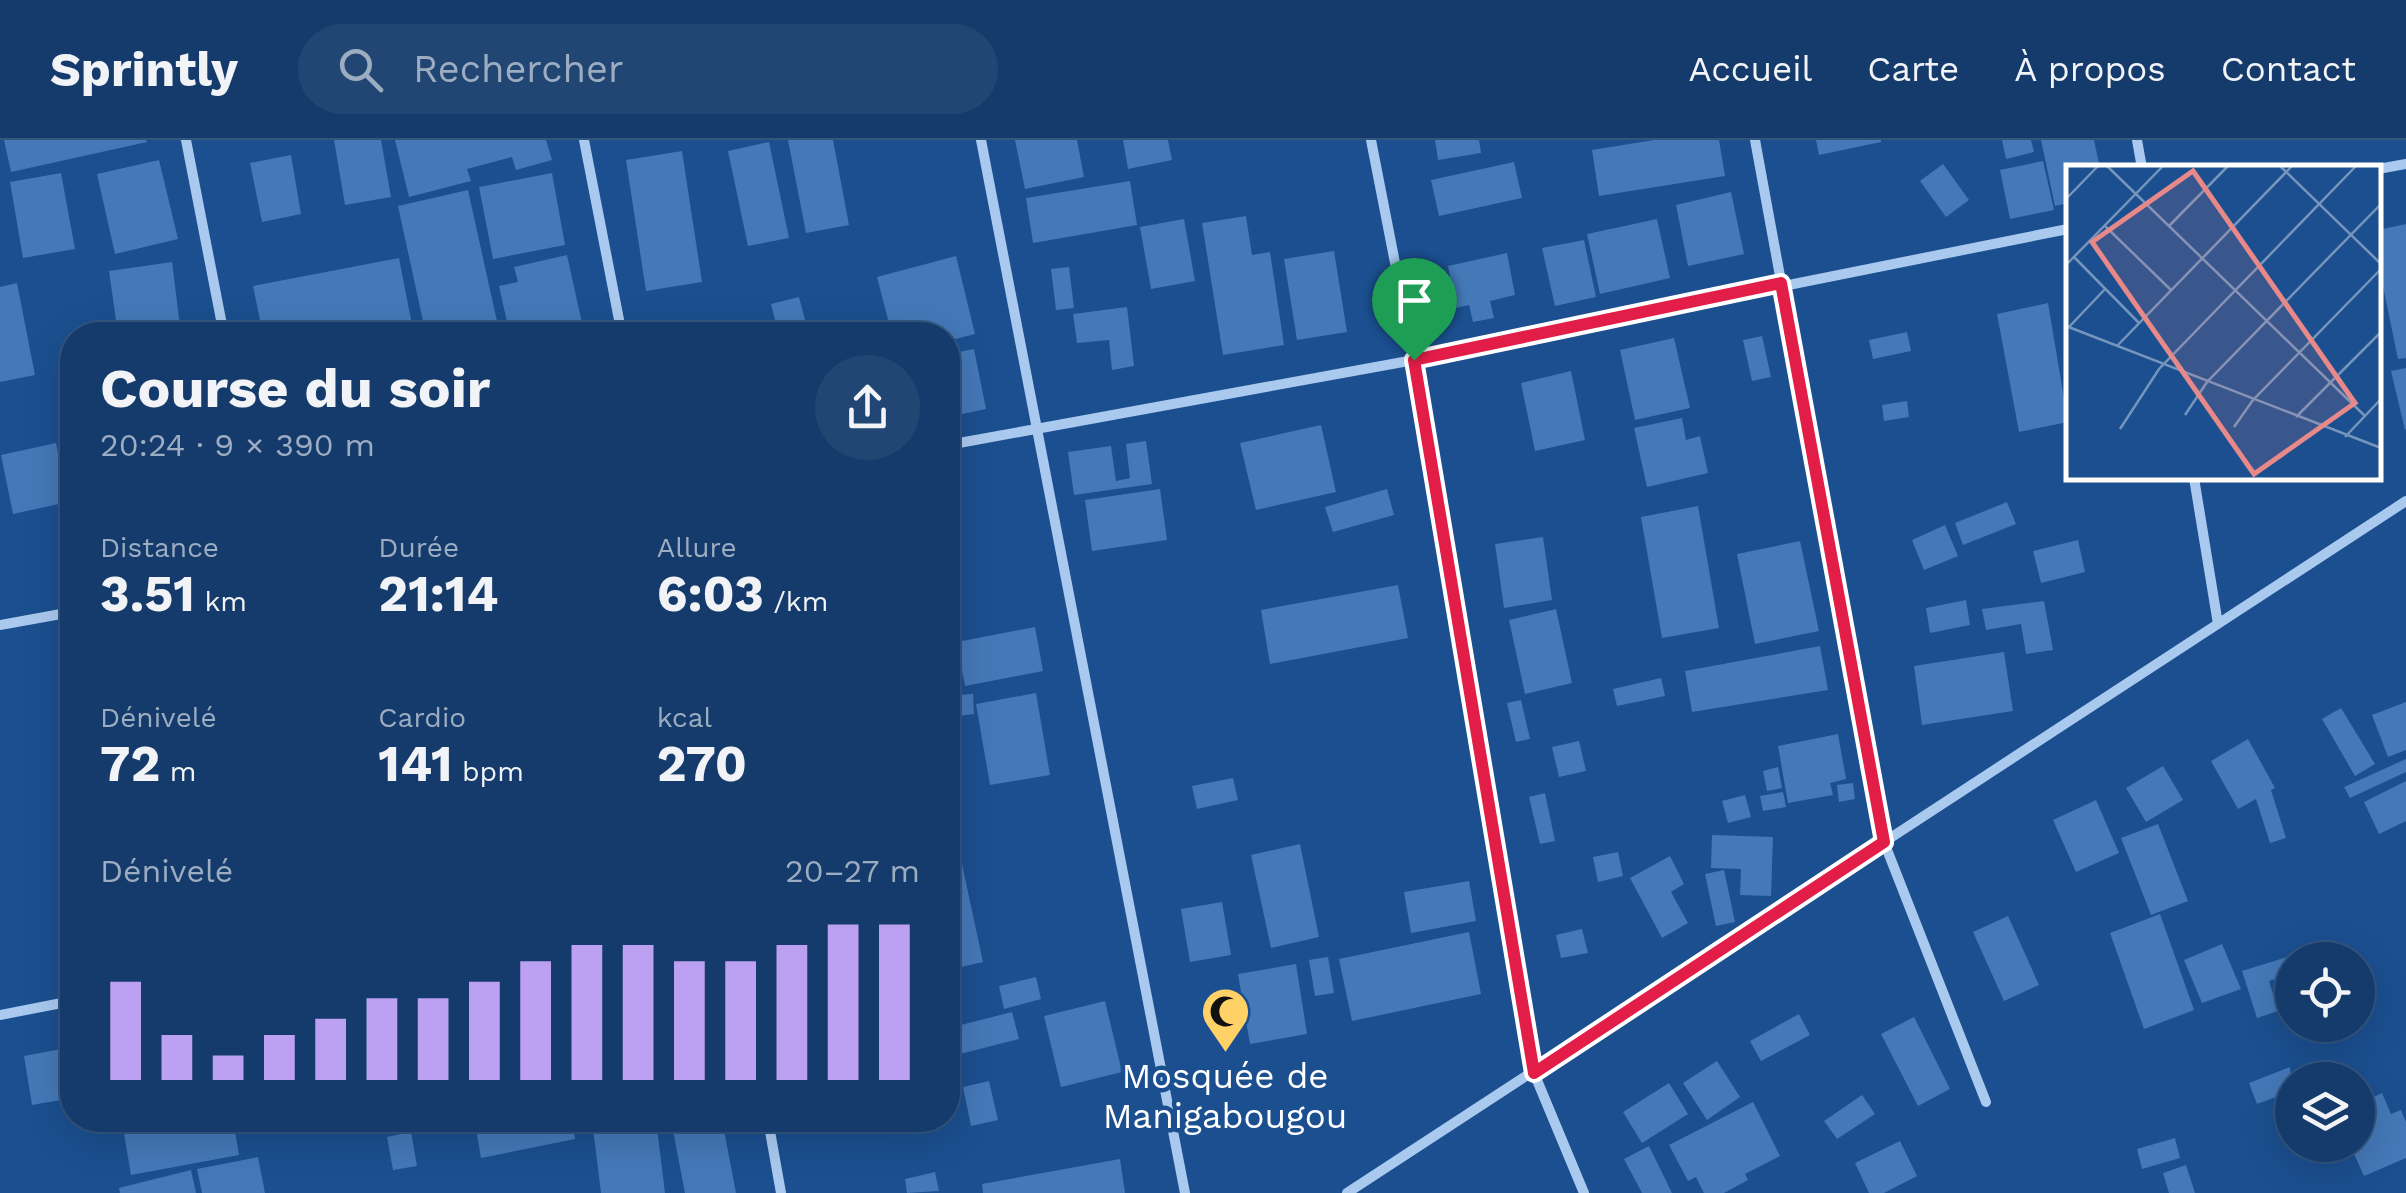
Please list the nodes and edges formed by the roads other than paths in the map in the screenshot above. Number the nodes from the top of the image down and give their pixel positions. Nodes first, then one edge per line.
1 (186, 140) edge
2 (584, 140) edge
3 (981, 140) edge
4 (1372, 140) edge
5 (1754, 140) edge
6 (2137, 140) edge
7 (2406, 164) edge
8 (2141, 165) edge
9 (2381, 168) edge
10 (2066, 228) edge
11 (1781, 283) junction
12 (221, 322) edge
13 (619, 322) edge
14 (1414, 360) junction
15 (1036, 427) junction
16 (960, 443) edge
17 (2194, 480) edge
18 (2406, 501) edge
19 (60, 614) edge
20 (2218, 624) junction
21 (0, 626) edge
22 (1884, 842) junction
23 (60, 1003) edge
24 (0, 1014) edge
25 (1534, 1073) junction
26 (1986, 1102) dead end
27 (770, 1132) edge
28 (781, 1193) edge
29 (1184, 1193) edge
30 (1346, 1193) edge
31 (1584, 1193) edge

1 - 12 street
2 - 13 street
3 - 15 street
4 - 14 street
5 - 11 street
6 - 8 street
7 - 9 street
10 - 11 street
11 - 14 street
11 - 22 street
14 - 15 street
14 - 25 street
15 - 16 street
15 - 29 street
17 - 20 street
18 - 20 street
19 - 21 street
20 - 22 street
22 - 25 street
22 - 26 street
23 - 24 street
25 - 30 street
25 - 31 street
27 - 28 street

